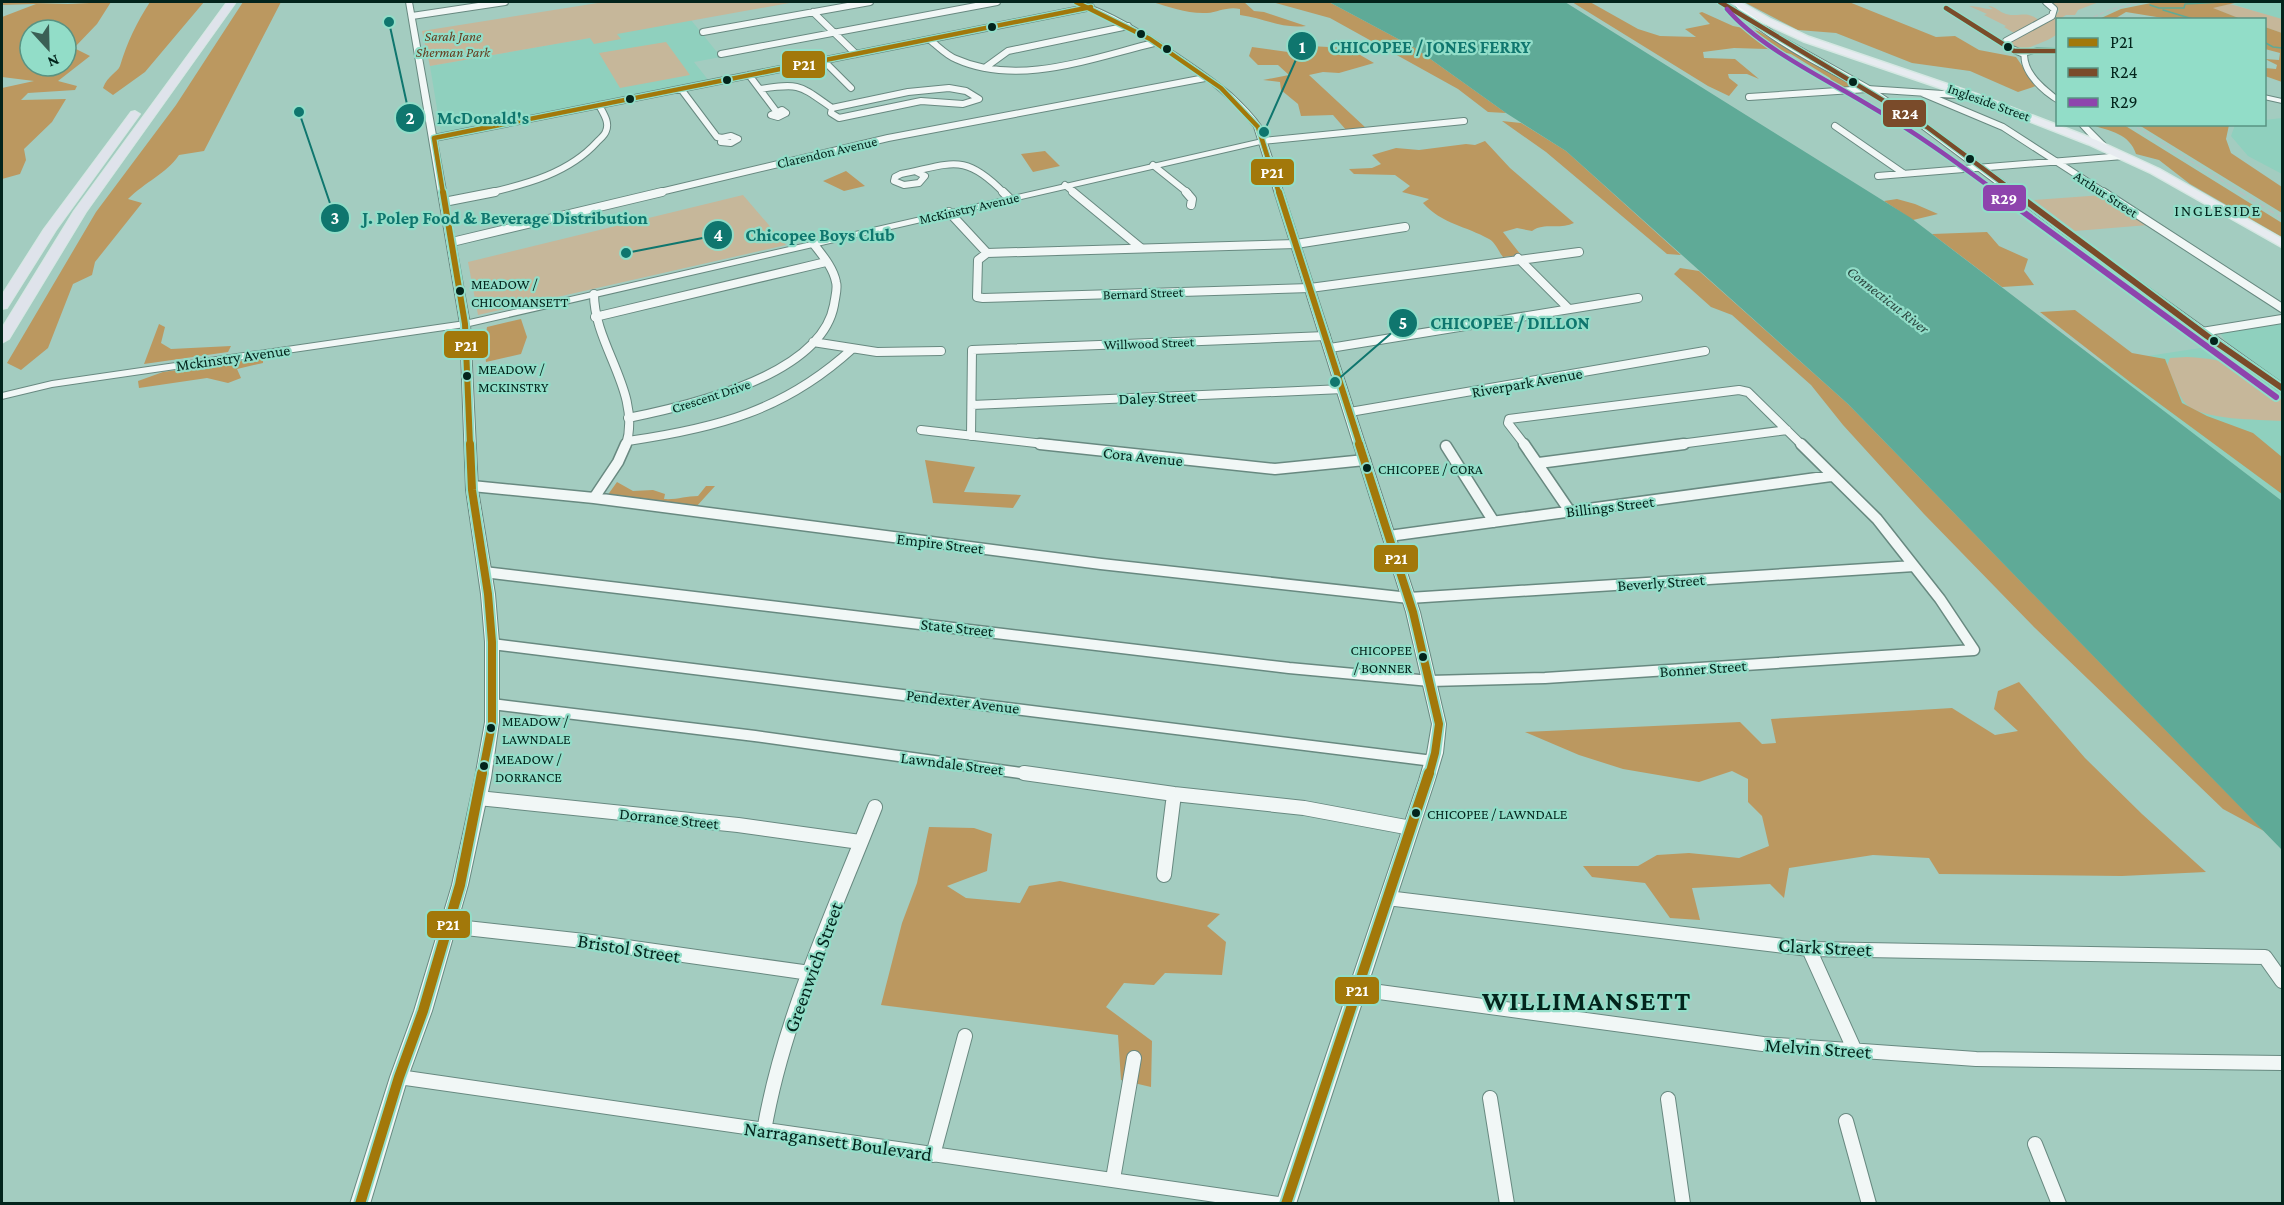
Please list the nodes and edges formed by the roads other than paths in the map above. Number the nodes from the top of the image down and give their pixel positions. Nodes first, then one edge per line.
1 (218, 2) edge
2 (231, 2) edge
3 (409, 2) edge
4 (505, 2) edge
5 (870, 2) edge
6 (997, 2) edge
7 (1076, 2) edge
8 (1720, 2) edge
9 (2046, 2) edge
10 (1735, 3) edge
11 (1091, 7) junction
12 (813, 12) junction
13 (412, 16) junction
14 (1128, 26) junction
15 (1762, 27) junction
16 (703, 32) dead end
17 (833, 33) junction
18 (930, 40) junction
19 (1154, 43) junction
20 (2056, 51) edge
21 (721, 54) dead end
22 (856, 54) junction
23 (2024, 54) junction
24 (824, 61) junction
25 (986, 68) junction
26 (749, 75) junction
27 (1205, 78) junction
28 (157, 83) dead end
29 (851, 88) dead end
30 (681, 89) junction
31 (760, 89) junction
32 (1867, 89) junction
33 (1922, 93) junction
34 (1973, 96) junction
35 (1749, 97) dead end
36 (2266, 97) edge
37 (2056, 99) edge
38 (2283, 101) edge
39 (143, 102) dead end
40 (599, 105) junction
41 (832, 108) junction
42 (776, 111) dead end
43 (1464, 121) dead end
44 (1835, 126) dead end
45 (2083, 126) edge
46 (2066, 131) junction
47 (434, 138) junction
48 (722, 138) dead end
49 (1263, 141) junction
50 (2104, 147) junction
51 (2123, 156) junction
52 (2057, 162) junction
53 (1153, 165) junction
54 (1980, 168) junction
55 (917, 172) dead end
56 (1903, 173) junction
57 (1878, 176) dead end
58 (1065, 185) junction
59 (1009, 198) junction
60 (444, 202) junction
61 (1191, 206) dead end
62 (949, 212) junction
63 (1405, 227) dead end
64 (452, 242) junction
65 (813, 243) junction
66 (1296, 244) junction
67 (2283, 244) edge
68 (1141, 248) junction
69 (1579, 252) dead end
70 (987, 253) junction
71 (1518, 258) junction
72 (826, 262) junction
73 (1310, 288) junction
74 (594, 294) junction
75 (1638, 298) dead end
76 (2, 305) edge
77 (2283, 308) edge
78 (1569, 309) junction
79 (596, 317) junction
80 (2283, 319) edge
81 (465, 324) junction
82 (2202, 332) junction
83 (2, 339) edge
84 (813, 342) junction
85 (1328, 342) junction
86 (852, 350) junction
87 (941, 351) dead end
88 (1705, 351) dead end
89 (2283, 388) edge
90 (1343, 389) junction
91 (2, 396) edge
92 (972, 405) junction
93 (1350, 412) junction
94 (628, 418) junction
95 (921, 430) dead end
96 (1787, 430) junction
97 (971, 436) junction
98 (628, 441) junction
99 (1446, 446) dead end
100 (1365, 460) junction
101 (1539, 463) junction
102 (1831, 476) junction
103 (472, 486) junction
104 (594, 498) junction
105 (1569, 510) junction
106 (1494, 522) junction
107 (1389, 536) junction
108 (1914, 566) junction
109 (484, 572) junction
110 (1408, 598) junction
111 (492, 644) junction
112 (1430, 681) junction
113 (492, 704) junction
114 (1433, 761) junction
115 (1174, 794) junction
116 (478, 798) junction
117 (875, 807) dead end
118 (1411, 828) junction
119 (860, 842) junction
120 (1164, 875) dead end
121 (1388, 898) junction
122 (448, 926) junction
123 (1809, 949) junction
124 (810, 973) junction
125 (2283, 981) edge
126 (1357, 989) junction
127 (965, 1036) dead end
128 (1855, 1051) junction
129 (1134, 1058) dead end
130 (2283, 1063) edge
131 (399, 1077) junction
132 (1490, 1098) dead end
133 (1668, 1099) dead end
134 (1846, 1120) dead end
135 (764, 1131) junction
136 (2035, 1144) dead end
137 (933, 1155) junction
138 (1113, 1179) junction
139 (360, 1203) edge
140 (1278, 1203) edge
141 (1286, 1203) edge
142 (1507, 1203) edge
143 (1683, 1203) edge
144 (1869, 1203) edge
145 (2059, 1203) edge

1 - 28 highway
2 - 83 highway
3 - 13 main road
4 - 13 street
5 - 12 street
6 - 17 street
7 - 11 main road
8 - 15 main road
9 - 23 street
10 - 15 main road
10 - 34 main road, Ingleside Street
11 - 14 main road
11 - 18 street
12 - 16 street
12 - 17 street
13 - 47 main road
14 - 19 main road
14 - 25 street
15 - 32 main road
17 - 21 street
17 - 22 street
18 - 22 street
18 - 25 street
19 - 25 street
19 - 27 main road
20 - 23 street
22 - 24 street
23 - 37 street
24 - 26 street
24 - 29 street
26 - 30 street
26 - 31 street
27 - 49 main road
27 - 64 street, Clarendon Avenue
30 - 40 street
30 - 48 street
31 - 41 street
31 - 42 street
32 - 33 street
32 - 35 street
32 - 54 main road
33 - 34 street
33 - 52 street, Arthur Street
34 - 46 main road, Ingleside Street
36 - 38 street
39 - 76 highway
40 - 47 street
40 - 60 street
41 - 41 street
43 - 49 street
44 - 56 street
45 - 46 main road
45 - 50 street
46 - 50 main road, Ingleside Street
47 - 60 main road
49 - 53 street, McKinstry Avenue
49 - 66 main road
50 - 51 main road, Ingleside Street
51 - 52 street
51 - 67 main road, Ingleside Street
52 - 54 street
52 - 77 street, Arthur Street
53 - 58 street, McKinstry Avenue
53 - 61 street
54 - 56 street
54 - 82 main road
55 - 59 street
56 - 57 street
58 - 59 street, McKinstry Avenue
58 - 68 street
59 - 62 street, McKinstry Avenue
60 - 64 main road
62 - 65 street, McKinstry Avenue
62 - 70 street
63 - 66 street
64 - 81 main road
65 - 72 street, Crescent Drive
65 - 74 street, McKinstry Avenue
66 - 68 street
66 - 73 main road
68 - 70 street
69 - 71 street, Bernard Street
70 - 73 street, Bernard Street
71 - 73 street, Bernard Street
71 - 78 street
72 - 79 street
72 - 84 street, Crescent Drive
73 - 85 main road
74 - 79 street
74 - 81 street, McKinstry Avenue
75 - 78 street, Willwood Street
78 - 85 street, Willwood Street
79 - 94 street
80 - 82 street
81 - 91 street, Mckinstry Avenue
81 - 103 main road
82 - 89 main road
84 - 86 street
84 - 94 street, Crescent Drive
85 - 90 main road
85 - 92 street, Willwood Street
86 - 87 street
86 - 98 street
88 - 93 street, Riverpark Avenue
90 - 92 street, Daley Street
90 - 93 main road
92 - 97 street
93 - 100 main road
94 - 98 street
95 - 97 street, Cora Avenue
96 - 101 street
96 - 101 street
96 - 102 street
97 - 100 street, Cora Avenue
98 - 104 street
99 - 106 street
100 - 107 main road
101 - 105 street
102 - 105 street, Billings Street
102 - 108 street
103 - 104 street, Empire Street
103 - 109 main road
104 - 110 street, Empire Street
105 - 106 street, Billings Street
106 - 107 street, Billings Street
107 - 110 main road
108 - 110 street, Beverly Street
108 - 112 street, Bonner Street
109 - 111 main road
109 - 112 street, State Street
110 - 112 main road
111 - 113 main road
111 - 114 street, Pendexter Avenue
112 - 114 main road
113 - 115 street, Lawndale Street
113 - 116 main road
114 - 118 main road
115 - 118 street, Lawndale Street
115 - 120 street
116 - 119 street, Dorrance Street
116 - 122 main road
117 - 119 street, Greenwich Street
118 - 121 main road
119 - 124 street, Greenwich Street
121 - 123 street, Clark Street
121 - 126 main road
122 - 124 street, Bristol Street
122 - 131 main road
123 - 125 street, Clark Street
123 - 128 street
124 - 135 street, Greenwich Street
126 - 128 street, Melvin Street
126 - 141 main road
127 - 137 street
128 - 130 street, Melvin Street
129 - 138 street
131 - 135 street, Narragansett Boulevard
131 - 139 main road
132 - 142 street
133 - 143 street
134 - 144 street
135 - 137 street, Narragansett Boulevard
136 - 145 street
137 - 138 street, Narragansett Boulevard
138 - 140 street, Narragansett Boulevard

